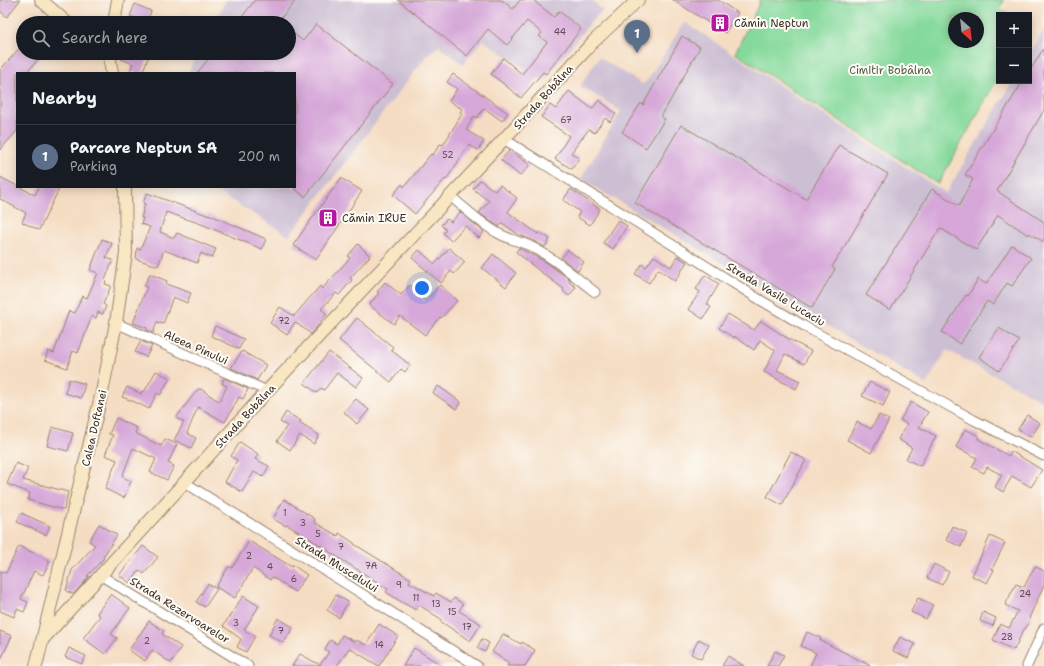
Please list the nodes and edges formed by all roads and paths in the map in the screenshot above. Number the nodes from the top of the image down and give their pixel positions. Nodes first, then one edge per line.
1 (41, 0) edge
2 (118, 0) edge
3 (638, 0) edge
4 (59, 16) edge
5 (115, 16) edge
6 (504, 139) junction
7 (124, 188) edge
8 (450, 196) junction
9 (595, 292) dead end
10 (116, 324) junction
11 (267, 392) junction
12 (1044, 456) edge
13 (184, 482) junction
14 (100, 575) junction
15 (1044, 628) edge
16 (43, 639) junction
17 (36, 666) edge
18 (248, 666) edge
19 (477, 666) edge
20 (1027, 666) edge

1 - 4 main road
2 - 5 main road
3 - 6 main road, Strada Bobâlna
6 - 8 main road, Strada Bobâlna
6 - 12 street, Strada Vasile Lucaciu
7 - 10 main road, Calea Doftanei
8 - 9 street
8 - 11 main road, Strada Bobâlna
10 - 11 street, Aleea Pinului
10 - 16 main road, Calea Doftanei
11 - 13 main road, Strada Bobâlna
13 - 14 main road, Strada Bobâlna
13 - 19 street, Strada Muscelului
14 - 16 main road, Strada Bobâlna
14 - 18 street, Strada Rezervoarelor
15 - 20 street
16 - 17 main road, Calea Doftanei

